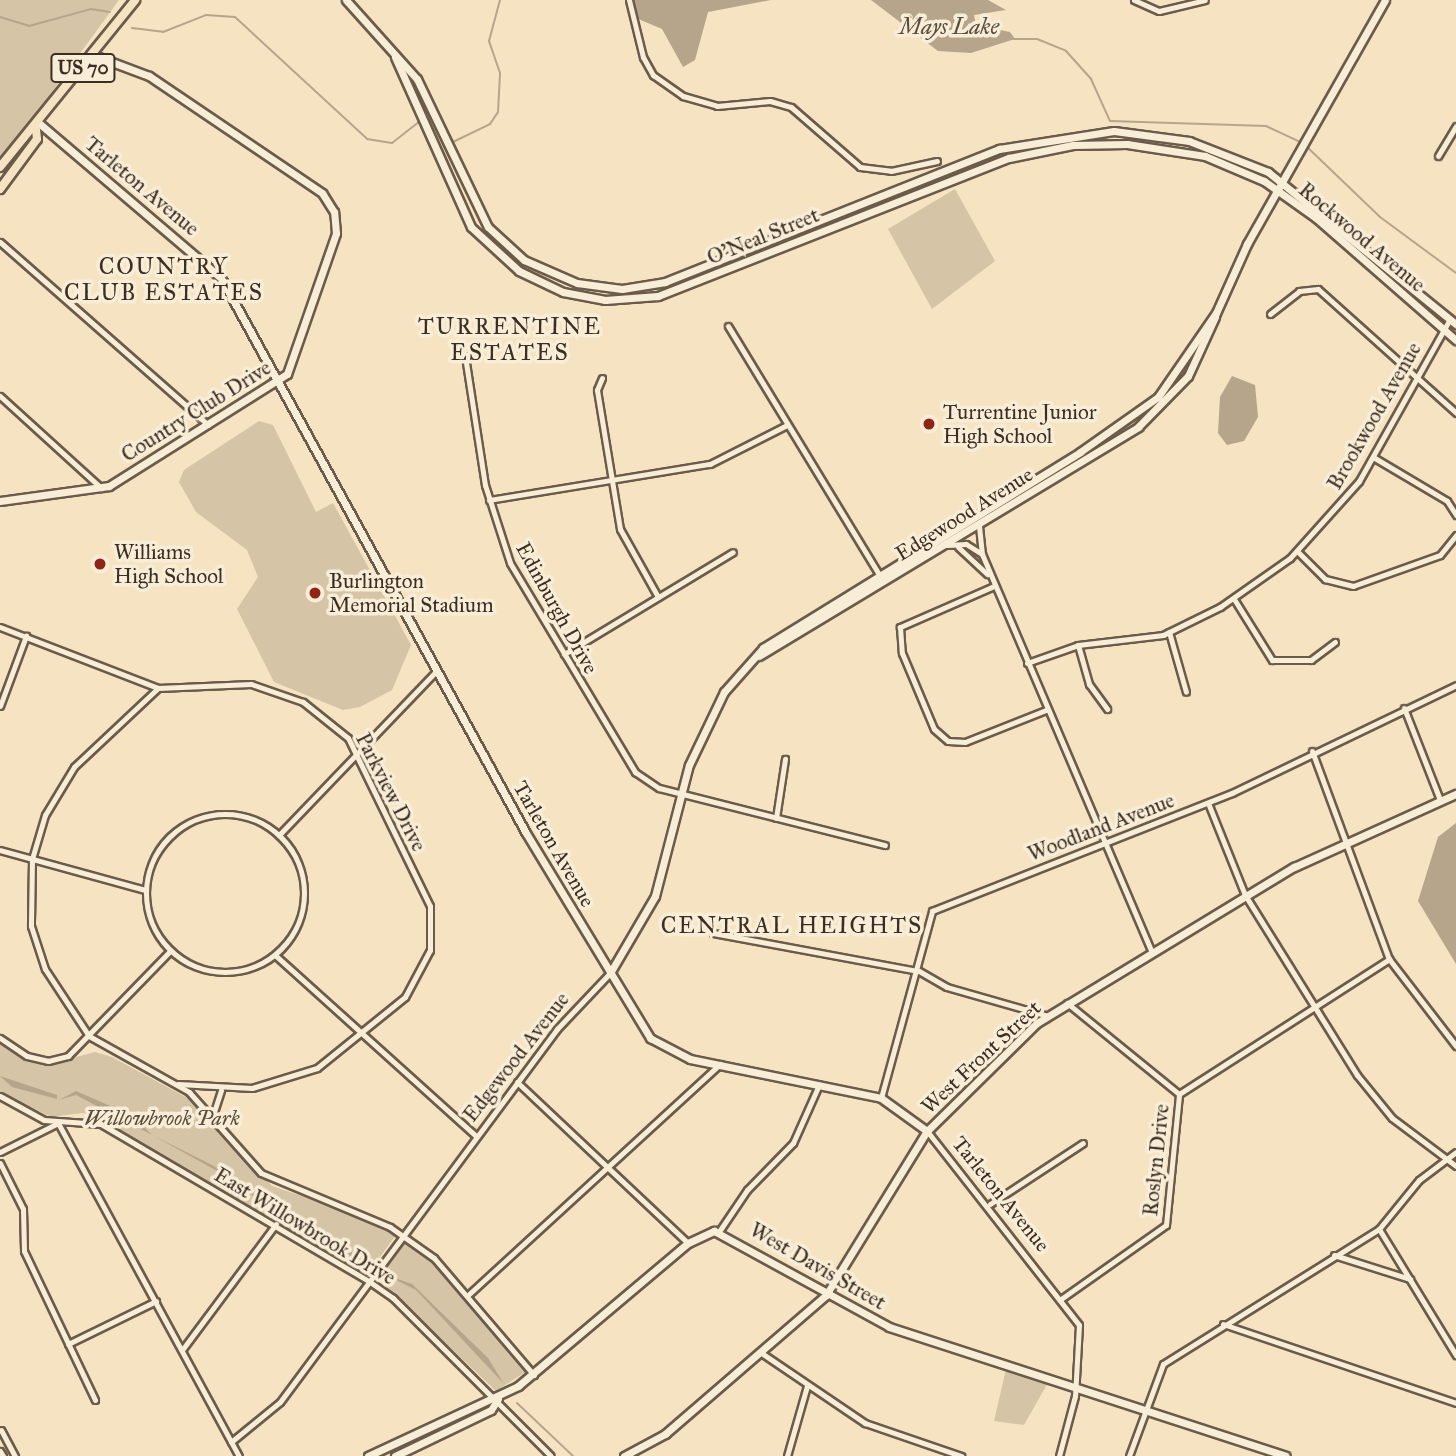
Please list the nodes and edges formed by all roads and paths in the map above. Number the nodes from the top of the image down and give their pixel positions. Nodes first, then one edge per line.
1 (135, 0) edge
2 (346, 0) edge
3 (629, 0) edge
4 (1134, 0) edge
5 (1205, 0) edge
6 (1385, 0) edge
7 (387, 41) junction
8 (93, 55) junction
9 (38, 126) junction
10 (1456, 126) edge
11 (1438, 156) dead end
12 (937, 161) dead end
13 (0, 167) edge
14 (1282, 180) junction
15 (0, 189) edge
16 (1277, 189) junction
17 (0, 242) edge
18 (1216, 313) junction
19 (1270, 314) dead end
20 (1453, 322) edge
21 (728, 326) dead end
22 (1444, 330) junction
23 (1456, 340) edge
24 (465, 356) dead end
25 (1415, 375) junction
26 (602, 378) dead end
27 (279, 380) junction
28 (0, 396) edge
29 (1151, 403) junction
30 (1155, 412) junction
31 (1456, 412) edge
32 (208, 425) junction
33 (787, 425) junction
34 (1373, 457) junction
35 (610, 480) junction
36 (101, 488) junction
37 (489, 500) junction
38 (0, 501) edge
39 (1456, 514) edge
40 (979, 526) junction
41 (1456, 535) edge
42 (941, 538) junction
43 (947, 545) junction
44 (958, 547) junction
45 (1297, 551) junction
46 (733, 552) dead end
47 (982, 554) junction
48 (987, 574) junction
49 (880, 575) junction
50 (884, 584) junction
51 (994, 586) junction
52 (658, 597) junction
53 (1234, 598) junction
54 (0, 627) edge
55 (1169, 632) junction
56 (26, 636) junction
57 (1335, 642) dead end
58 (1078, 645) junction
59 (564, 654) junction
60 (759, 656) junction
61 (1027, 663) junction
62 (436, 671) junction
63 (1456, 685) edge
64 (158, 688) junction
65 (1186, 692) dead end
66 (0, 706) edge
67 (1404, 708) junction
68 (1107, 709) dead end
69 (1046, 710) junction
70 (1312, 751) junction
71 (358, 753) junction
72 (785, 759) dead end
73 (1456, 793) edge
74 (681, 794) junction
75 (1440, 800) junction
76 (1208, 803) junction
77 (776, 818) junction
78 (279, 835) junction
79 (1346, 840) junction
80 (1103, 843) junction
81 (885, 845) dead end
82 (0, 850) edge
83 (32, 859) junction
84 (145, 890) junction
85 (1245, 895) junction
86 (713, 933) dead end
87 (170, 951) junction
88 (1151, 951) junction
89 (275, 955) junction
90 (1389, 959) junction
91 (912, 972) junction
92 (610, 974) junction
93 (1067, 1003) junction
94 (1314, 1005) junction
95 (1048, 1016) junction
96 (363, 1034) junction
97 (89, 1036) junction
98 (0, 1038) edge
99 (1456, 1046) edge
100 (720, 1064) junction
101 (517, 1082) junction
102 (178, 1084) junction
103 (820, 1085) junction
104 (221, 1090) junction
105 (1178, 1094) junction
106 (0, 1096) edge
107 (881, 1098) junction
108 (214, 1115) junction
109 (58, 1123) junction
110 (927, 1131) junction
111 (476, 1136) junction
112 (1083, 1143) dead end
113 (0, 1152) edge
114 (1456, 1152) edge
115 (1447, 1158) junction
116 (0, 1163) edge
117 (610, 1165) junction
118 (1456, 1166) edge
119 (990, 1204) junction
120 (276, 1224) junction
121 (1379, 1229) junction
122 (718, 1233) junction
123 (404, 1234) junction
124 (688, 1243) junction
125 (1334, 1255) junction
126 (1410, 1279) junction
127 (370, 1282) junction
128 (468, 1295) junction
129 (826, 1295) junction
130 (1061, 1298) junction
131 (156, 1301) junction
132 (1223, 1324) junction
133 (68, 1344) junction
134 (182, 1350) junction
135 (760, 1352) junction
136 (1456, 1355) edge
137 (534, 1375) junction
138 (807, 1386) junction
139 (1076, 1389) junction
140 (498, 1399) junction
141 (95, 1401) dead end
142 (1456, 1403) edge
143 (1143, 1409) junction
144 (1, 1430) edge
145 (231, 1442) junction
146 (0, 1451) edge
147 (3, 1456) edge
148 (15, 1456) edge
149 (239, 1456) edge
150 (368, 1456) edge
151 (395, 1456) edge
152 (551, 1456) edge
153 (624, 1456) edge
154 (787, 1456) edge
155 (961, 1456) edge
156 (1059, 1456) edge
157 (1129, 1456) edge
158 (1286, 1456) edge

1 - 8 main road, US 70
2 - 7 street, O'Neal Street
3 - 12 street
4 - 5 street
6 - 14 street, Edgewood Avenue
7 - 14 street, O'Neal Street
7 - 16 street, O'Neal Street
8 - 9 main road, US 70
8 - 27 street, Country Club Drive
9 - 13 main road, US 70
9 - 15 main road, US 70
9 - 27 street, Tarleton Avenue
10 - 11 street
14 - 16 street, Edgewood Avenue
14 - 20 street, Rockwood Avenue
16 - 18 street, Edgewood Avenue
16 - 22 street, Rockwood Avenue
17 - 32 street
18 - 29 street, Edgewood Avenue
18 - 30 street, Edgewood Avenue
19 - 25 street
20 - 22 street, Brookwood Avenue
21 - 33 street
22 - 23 street, Rockwood Avenue
22 - 25 street, Brookwood Avenue
24 - 37 street, Edinburgh Drive
25 - 31 street
25 - 34 street, Brookwood Avenue
26 - 35 street
27 - 32 street, Country Club Drive
27 - 62 street, Tarleton Avenue
28 - 36 street
29 - 30 street
29 - 42 street, Edgewood Avenue
30 - 40 street, Edgewood Avenue
32 - 36 street, Country Club Drive
33 - 35 street
33 - 49 street
34 - 39 street
34 - 45 street, Brookwood Avenue
35 - 37 street
35 - 52 street
36 - 38 street, Country Club Drive
37 - 59 street, Edinburgh Drive
40 - 43 street, Edgewood Avenue
40 - 47 street
41 - 45 street
42 - 43 street
42 - 49 street, Edgewood Avenue
43 - 44 street
43 - 50 street, Edgewood Avenue
44 - 47 street
44 - 48 street
45 - 53 street, Brookwood Avenue
46 - 52 street
47 - 48 street
48 - 51 street
49 - 50 street
49 - 60 street, Edgewood Avenue
50 - 60 street, Edgewood Avenue
51 - 61 street
51 - 69 street
52 - 59 street
53 - 55 street, Brookwood Avenue
53 - 57 street
54 - 56 street
55 - 58 street, Brookwood Avenue
55 - 65 street
56 - 64 street
56 - 66 street
58 - 61 street, Brookwood Avenue
58 - 68 street
59 - 74 street, Edinburgh Drive
60 - 74 street, Edgewood Avenue
61 - 69 street
62 - 71 street
62 - 92 street, Tarleton Avenue
63 - 67 street, Woodland Avenue
64 - 71 street, Parkview Drive
64 - 83 street
67 - 70 street, Woodland Avenue
67 - 75 street
69 - 80 street
70 - 76 street, Woodland Avenue
70 - 79 street
71 - 78 street
71 - 96 street, Parkview Drive
72 - 77 street
73 - 75 street, West Front Street
74 - 77 street, Edinburgh Drive
74 - 92 street, Edgewood Avenue
75 - 79 street, West Front Street
76 - 80 street, Woodland Avenue
76 - 85 street
77 - 81 street, Edinburgh Drive
78 - 84 street
78 - 89 street
79 - 85 street, West Front Street
79 - 90 street
80 - 88 street
80 - 91 street, Woodland Avenue
82 - 83 street
83 - 84 street
83 - 97 street
84 - 87 street
85 - 88 street, West Front Street
85 - 94 street
86 - 91 street
87 - 89 street
87 - 97 street
88 - 93 street, West Front Street
89 - 96 street
90 - 94 street, Roslyn Drive
90 - 99 street
91 - 95 street
91 - 107 street, Woodland Avenue
92 - 100 street, Tarleton Avenue
92 - 101 street, Edgewood Avenue
93 - 95 street, West Front Street
93 - 105 street
94 - 105 street, Roslyn Drive
94 - 115 street
95 - 110 street, West Front Street
96 - 104 street, Parkview Drive
96 - 111 street
97 - 98 street
97 - 102 street
100 - 103 street, Tarleton Avenue
100 - 117 street
101 - 111 street, Edgewood Avenue
101 - 117 street
102 - 104 street, Parkview Drive
102 - 108 street
103 - 107 street, Tarleton Avenue
103 - 122 street
104 - 108 street
105 - 130 street, Roslyn Drive
106 - 109 street, East Willowbrook Drive
107 - 110 street, Tarleton Avenue
108 - 123 street
109 - 113 street
109 - 120 street, East Willowbrook Drive
109 - 131 street
110 - 119 street, Tarleton Avenue
110 - 129 street, West Front Street
111 - 123 street, Edgewood Avenue
112 - 119 street
114 - 115 street
115 - 118 street
115 - 121 street
116 - 133 street
117 - 124 street
117 - 128 street
119 - 130 street, Tarleton Avenue
120 - 127 street, East Willowbrook Drive
120 - 134 street
121 - 125 street
121 - 126 street
122 - 124 street, West Davis Street
122 - 129 street, West Davis Street
123 - 127 street, Edgewood Avenue
123 - 128 street
124 - 137 street, West Davis Street
125 - 126 street
125 - 132 street
126 - 136 street
127 - 140 street, East Willowbrook Drive
127 - 145 street, Edgewood Avenue
128 - 137 street
129 - 135 street, West Front Street
129 - 139 street, West Davis Street
130 - 139 street, Tarleton Avenue
131 - 133 street
131 - 134 street
132 - 142 street
132 - 143 street
133 - 141 street
134 - 145 street
135 - 138 street
135 - 153 street, West Front Street
137 - 140 street, West Davis Street
138 - 154 street
138 - 155 street
139 - 143 street, West Davis Street
139 - 156 street, Tarleton Avenue
140 - 150 street, West Davis Street
140 - 151 street, West Davis Street
140 - 152 street, East Willowbrook Drive
143 - 157 street
143 - 158 street, West Davis Street
144 - 148 street
145 - 149 street
146 - 147 street

